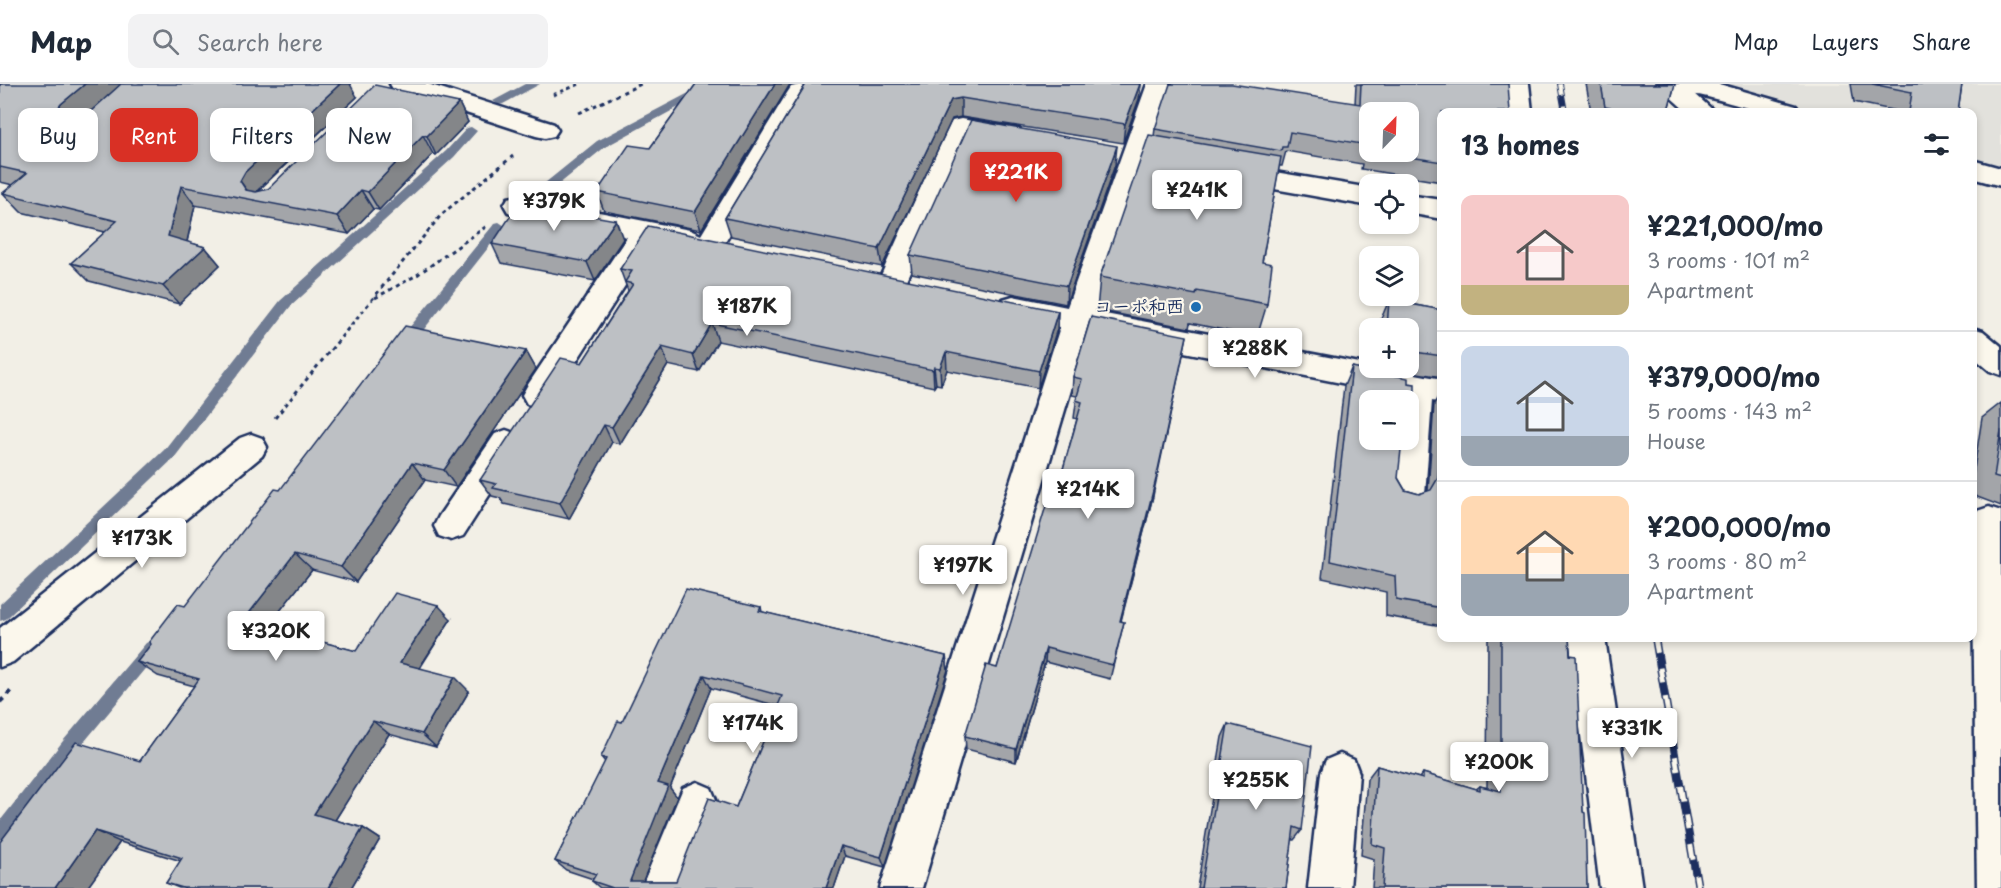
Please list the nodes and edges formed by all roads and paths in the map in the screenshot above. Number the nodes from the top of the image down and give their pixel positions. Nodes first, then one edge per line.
1 (641, 84) edge
2 (1159, 84) edge
3 (1517, 84) edge
4 (1671, 86) edge
5 (390, 87) edge
6 (800, 93) edge
7 (1520, 108) edge
8 (1697, 108) edge
9 (1773, 108) edge
10 (545, 130) junction
11 (1031, 139) edge
12 (1206, 169) edge
13 (1977, 170) edge
14 (2001, 177) edge
15 (1359, 196) edge
16 (518, 205) edge
17 (1419, 206) edge
18 (1437, 209) edge
19 (646, 231) junction
20 (892, 282) edge
21 (985, 301) edge
22 (1077, 320) junction
23 (1977, 343) edge
24 (2001, 363) edge
25 (1430, 388) edge
26 (251, 447) joint
27 (1408, 495) edge
28 (1987, 521) edge
29 (452, 526) dead end
30 (1588, 642) edge
31 (0, 650) edge
32 (17, 686) dead end
33 (0, 702) edge
34 (1340, 773) dead end
35 (697, 802) dead end
36 (662, 888) edge
37 (900, 888) edge
38 (1329, 888) edge
39 (1621, 888) edge
40 (1998, 888) edge

1 - 10 path
2 - 22 street
3 - 7 street
4 - 8 street
4 - 9 street
5 - 10 street
6 - 19 street
10 - 26 path
11 - 20 street
12 - 15 street
13 - 14 street
16 - 19 street
17 - 18 street
19 - 29 street
21 - 22 street
22 - 25 street
22 - 37 street
23 - 24 street
25 - 27 street
26 - 31 street
28 - 40 street
30 - 39 street
32 - 33 path
34 - 38 street
35 - 36 street

